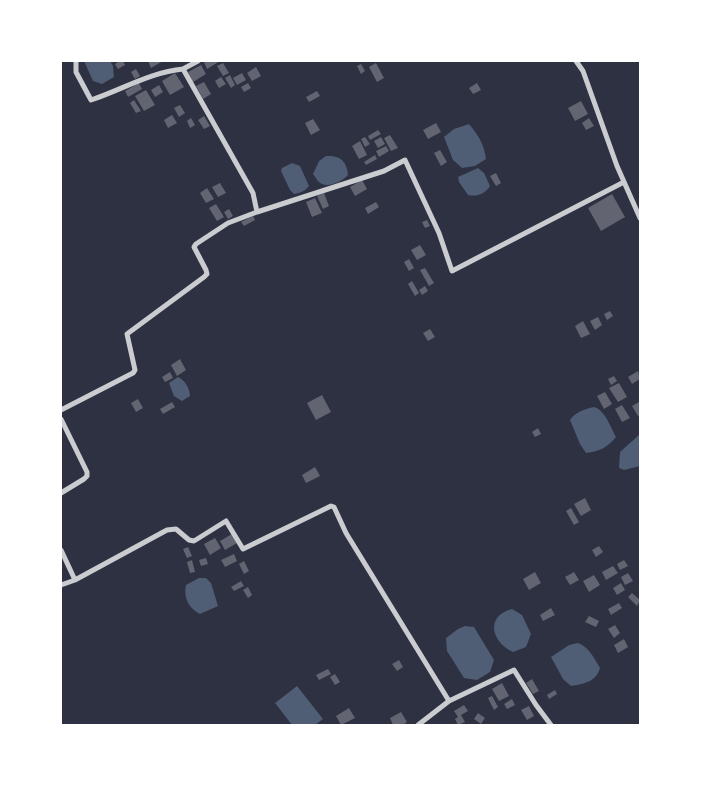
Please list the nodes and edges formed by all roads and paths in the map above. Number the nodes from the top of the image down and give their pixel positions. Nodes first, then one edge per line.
1 (76, 61) edge
2 (198, 61) edge
3 (576, 61) edge
4 (183, 69) junction
5 (624, 182) junction
6 (258, 212) junction
7 (640, 218) edge
8 (61, 410) edge
9 (61, 419) edge
10 (61, 492) edge
11 (61, 550) edge
12 (75, 580) junction
13 (61, 585) edge
14 (449, 701) junction
15 (418, 725) edge
16 (551, 725) edge

1 - 4 street
2 - 4 street
3 - 5 street
4 - 6 street
5 - 6 street
5 - 7 street
6 - 8 street
9 - 10 street
11 - 12 street
12 - 13 street
12 - 14 street
14 - 15 street
14 - 16 street

